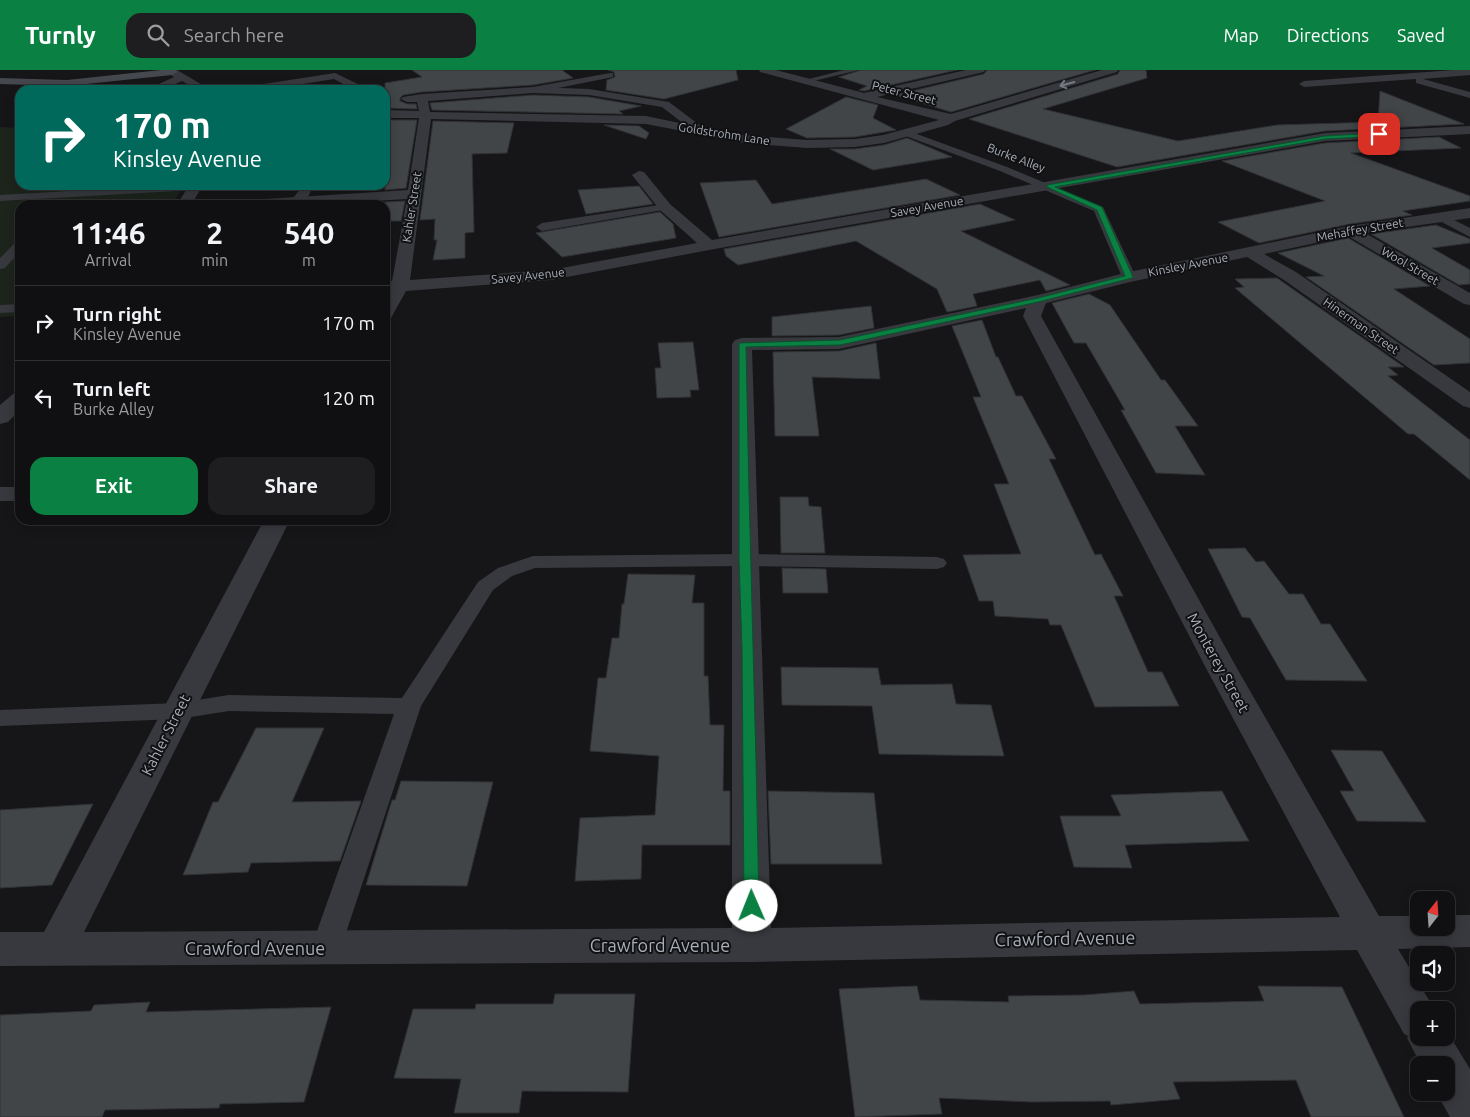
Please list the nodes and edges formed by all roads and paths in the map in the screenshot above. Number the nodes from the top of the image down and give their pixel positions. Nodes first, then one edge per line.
1 (196, 70) edge
2 (764, 70) edge
3 (856, 70) edge
4 (980, 70) edge
5 (1114, 70) edge
6 (1383, 70) edge
7 (1470, 72) edge
8 (174, 73) edge
9 (610, 75) dead end
10 (1406, 76) junction
11 (805, 81) junction
12 (3, 83) edge
13 (1304, 84) dead end
14 (158, 85) edge
15 (197, 85) edge
16 (276, 85) edge
17 (355, 85) edge
18 (533, 90) junction
19 (1470, 95) edge
20 (864, 97) junction
21 (422, 98) junction
22 (394, 100) dead end
23 (390, 114) edge
24 (425, 115) junction
25 (951, 118) junction
26 (701, 130) junction
27 (1470, 130) edge
28 (906, 133) junction
29 (639, 175) dead end
30 (1049, 186) junction
31 (133, 190) edge
32 (306, 190) edge
33 (70, 194) junction
34 (415, 194) junction
35 (0, 198) edge
36 (64, 200) edge
37 (297, 200) edge
38 (325, 200) edge
39 (665, 207) junction
40 (1470, 213) edge
41 (1440, 217) junction
42 (542, 227) dead end
43 (1350, 231) junction
44 (1470, 232) edge
45 (710, 245) junction
46 (15, 250) edge
47 (1250, 252) junction
48 (2, 262) edge
49 (1129, 277) junction
50 (392, 286) edge
51 (1038, 300) junction
52 (1470, 300) edge
53 (15, 308) edge
54 (0, 309) edge
55 (1470, 402) edge
56 (15, 403) edge
57 (0, 417) edge
58 (0, 494) edge
59 (15, 494) edge
60 (274, 525) edge
61 (744, 560) junction
62 (936, 563) dead end
63 (409, 706) junction
64 (178, 711) junction
65 (0, 718) edge
66 (1470, 931) edge
67 (1368, 933) junction
68 (752, 945) junction
69 (326, 948) junction
70 (0, 949) edge
71 (55, 950) junction
72 (1410, 1005) edge
73 (1455, 1084) edge
74 (1470, 1110) edge

1 - 8 street
2 - 11 street, Peter Street
3 - 11 lane
4 - 20 street
5 -> 25 street, Goldstrohm Lane
6 - 10 street
7 - 10 street
8 - 12 street
8 - 14 street
8 - 15 street
9 - 18 lane
10 - 13 street
10 - 19 street
11 - 20 street, Peter Street
16 - 17 street
18 - 21 street
18 - 26 street
20 - 25 street, Peter Street
21 - 22 street
21 - 24 street, Kahler Street
23 - 24 street, Goldstrohm Lane
24 - 26 street, Goldstrohm Lane
24 - 34 street, Kahler Street
25 - 28 street, Goldstrohm Lane
26 - 28 street, Goldstrohm Lane
27 - 30 street, Savey Avenue
28 - 30 lane, Burke Alley
29 - 39 street
30 - 45 street, Savey Avenue
30 - 49 lane, Burke Alley
31 - 33 lane
32 - 37 lane
33 - 35 lane
33 - 36 lane
34 - 38 street
34 - 50 street, Kahler Street
39 - 42 lane
39 - 45 street
40 - 41 street, Mehaffey Street
41 - 43 street, Mehaffey Street
41 - 44 lane
43 - 47 street, Mehaffey Street
43 - 52 street, Wool Street
45 - 50 street, Savey Avenue
46 - 48 lane
47 - 49 street, Kinsley Avenue
47 - 55 street, Hinerman Street
49 - 51 street, Kinsley Avenue
51 - 61 street, Kinsley Avenue
51 - 67 street, Monterey Street
53 - 54 lane
56 - 57 street
58 - 59 street
60 - 64 street, Kahler Street
61 - 62 lane
61 - 63 lane
61 - 68 street
63 - 64 lane
63 - 69 lane
64 - 65 lane
64 - 71 street, Kahler Street
66 - 67 street, Crawford Avenue
67 - 68 street, Crawford Avenue
67 - 72 street, Monterey Street
68 - 69 street, Crawford Avenue
69 - 71 street, Crawford Avenue
70 - 71 street, Crawford Avenue
73 - 74 street

